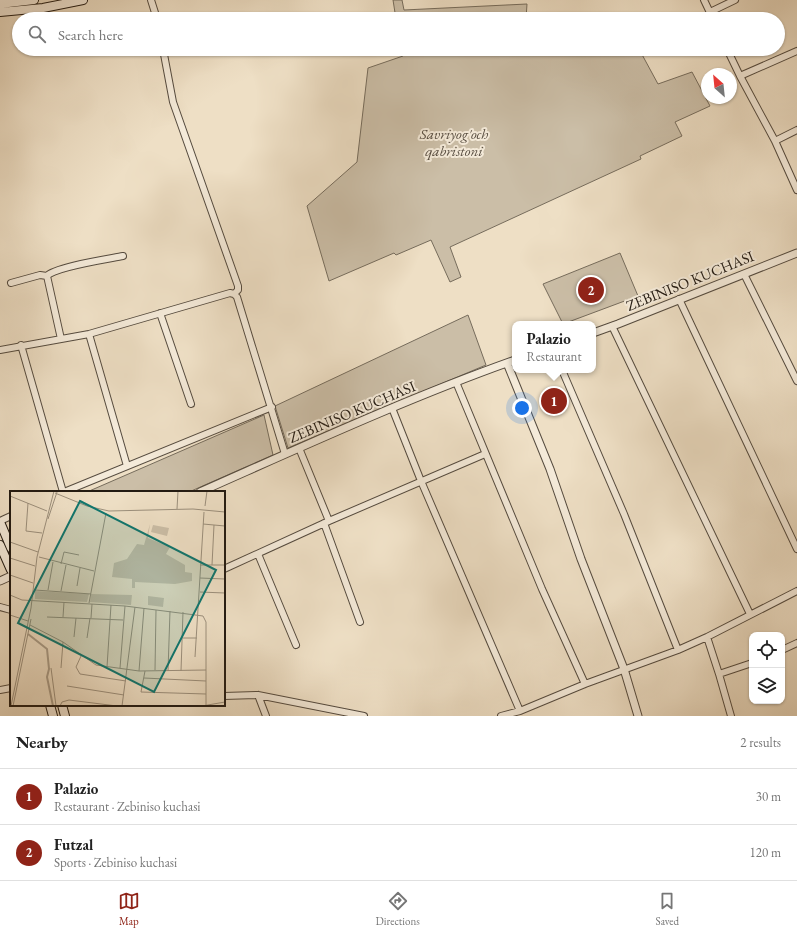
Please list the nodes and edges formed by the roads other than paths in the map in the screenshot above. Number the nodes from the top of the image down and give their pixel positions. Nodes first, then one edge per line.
1 (34, 0) edge
2 (83, 0) edge
3 (151, 0) edge
4 (704, 0) edge
5 (735, 0) edge
6 (0, 4) edge
7 (0, 12) edge
8 (155, 12) edge
9 (710, 12) joint
10 (797, 51) edge
11 (164, 56) edge
12 (730, 56) edge
13 (740, 76) junction
14 (797, 130) edge
15 (775, 141) junction
16 (797, 190) edge
17 (797, 253) edge
18 (123, 256) dead end
19 (744, 274) junction
20 (47, 276) junction
21 (11, 283) dead end
22 (234, 294) junction
23 (679, 300) junction
24 (160, 313) junction
25 (612, 326) junction
26 (596, 332) edge
27 (89, 334) junction
28 (61, 339) junction
29 (21, 346) junction
30 (0, 350) edge
31 (512, 361) edge
32 (507, 363) junction
33 (563, 373) edge
34 (797, 381) edge
35 (456, 382) junction
36 (191, 404) dead end
37 (272, 407) junction
38 (392, 408) junction
39 (299, 448) junction
40 (285, 454) junction
41 (485, 454) junction
42 (127, 466) junction
43 (421, 481) junction
44 (64, 491) edge
45 (66, 491) edge
46 (202, 491) edge
47 (10, 516) edge
48 (0, 521) edge
49 (326, 522) junction
50 (0, 545) edge
51 (10, 546) edge
52 (797, 549) edge
53 (258, 554) junction
54 (10, 568) edge
55 (225, 569) edge
56 (10, 576) edge
57 (0, 581) edge
58 (797, 591) edge
59 (0, 606) edge
60 (10, 610) edge
61 (750, 614) junction
62 (360, 622) dead end
63 (706, 637) junction
64 (797, 643) edge
65 (296, 645) dead end
66 (785, 649) edge
67 (678, 650) junction
68 (749, 664) edge
69 (624, 669) junction
70 (719, 674) junction
71 (585, 684) junction
72 (10, 688) edge
73 (0, 690) edge
74 (258, 695) junction
75 (225, 696) edge
76 (50, 706) edge
77 (62, 706) edge
78 (520, 710) junction
79 (53, 716) edge
80 (65, 716) edge
81 (266, 716) edge
82 (364, 716) edge
83 (501, 716) edge
84 (638, 716) edge
85 (731, 716) edge

1 - 6 main road
2 - 7 main road
3 - 8 street
4 - 9 street
5 - 9 street
10 - 13 street
11 - 22 street
12 - 13 street
13 - 15 street
14 - 15 street
15 - 16 street
17 - 19 street, ZEBINISO KUCHASI
18 - 20 street
19 - 23 street, ZEBINISO KUCHASI
19 - 34 street
20 - 21 street
20 - 28 street
22 - 24 street
22 - 37 street
23 - 25 street, ZEBINISO KUCHASI
23 - 52 street
24 - 27 street
24 - 36 street
25 - 26 street, ZEBINISO KUCHASI
25 - 61 street
27 - 28 street
27 - 42 street
28 - 29 street
29 - 30 street
29 - 44 street
31 - 32 street, ZEBINISO KUCHASI
32 - 35 street, ZEBINISO KUCHASI
32 - 69 street
33 - 67 street
35 - 38 street, ZEBINISO KUCHASI
35 - 41 street
37 - 40 street
37 - 42 street
38 - 39 street, ZEBINISO KUCHASI
38 - 43 street
39 - 40 street, ZEBINISO KUCHASI
39 - 49 street
40 - 46 street, ZEBINISO KUCHASI
41 - 43 street
41 - 71 street
42 - 45 street
43 - 49 street
43 - 78 street
47 - 48 street
48 - 51 main road
49 - 53 street
49 - 62 street
50 - 54 main road
53 - 55 street
53 - 65 street
56 - 57 street
58 - 61 street
59 - 60 street
61 - 63 street
63 - 67 street
63 - 70 street
64 - 66 street
67 - 69 street
68 - 70 street
69 - 71 street
69 - 84 street
70 - 85 street
71 - 78 street
72 - 73 street
74 - 75 street
74 - 81 street
74 - 82 street
76 - 79 main road
77 - 80 main road
78 - 83 street

